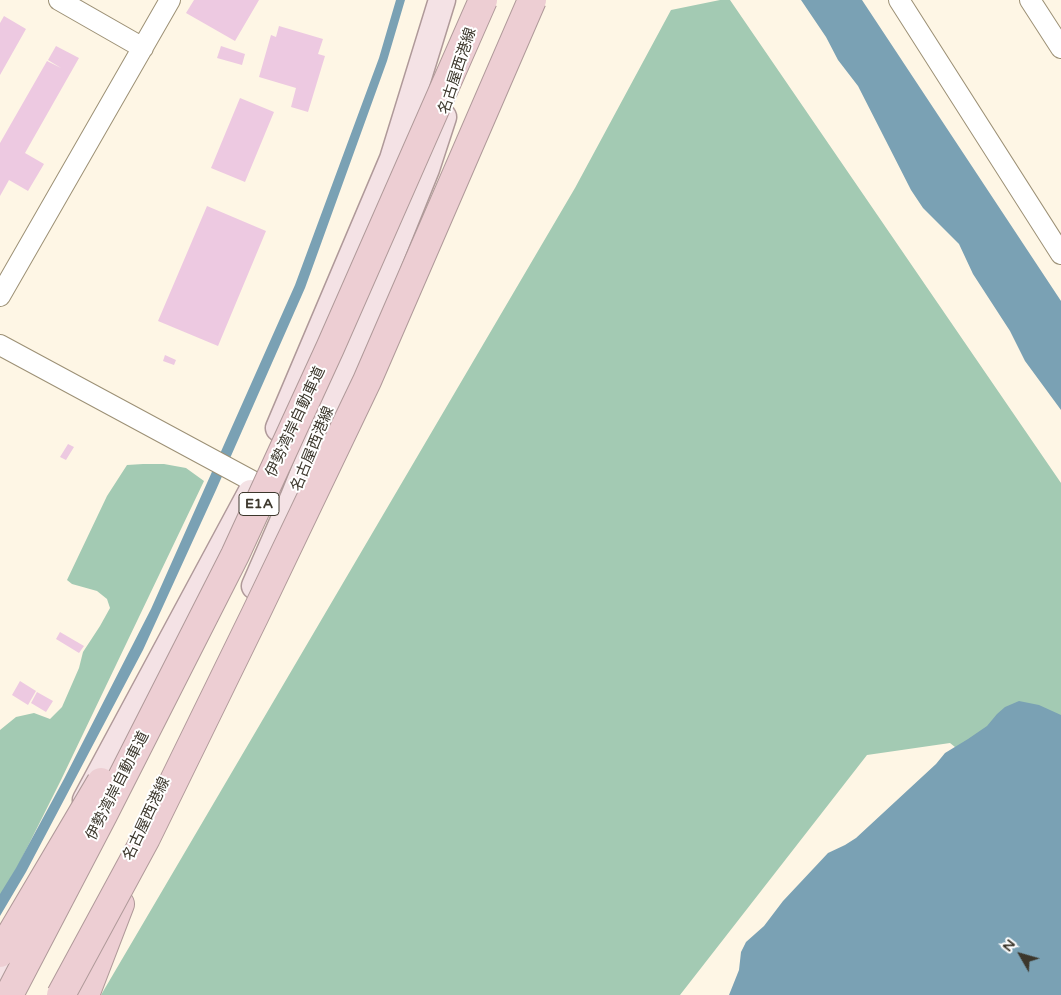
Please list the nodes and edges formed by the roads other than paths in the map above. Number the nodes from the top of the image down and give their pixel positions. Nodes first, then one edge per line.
1 (59, 0) edge
2 (170, 0) edge
3 (442, 0) edge
4 (482, 0) edge
5 (532, 0) edge
6 (898, 0) edge
7 (1030, 0) edge
8 (142, 48) junction
9 (1061, 48) edge
10 (1061, 254) edge
11 (0, 296) edge
12 (0, 345) edge
13 (256, 483) junction
14 (235, 555) junction
15 (146, 838) junction
16 (0, 953) edge
17 (0, 971) edge
18 (8, 995) edge
19 (62, 995) edge
20 (85, 995) edge

1 - 8 street
2 - 8 street
3 - 13 main road
4 - 14 highway, 伊勢湾岸自動車道 / E1A, bridge
4 - 19 main road, 名古屋西港線
5 - 15 highway, E1A, bridge
6 - 10 street
7 - 9 street
8 - 11 street
12 - 13 street
13 - 17 main road
14 - 16 highway, bridge
14 - 18 highway, 伊勢湾岸自動車道 / E1A, bridge
15 - 19 highway, E1A, bridge
15 - 20 highway, bridge

